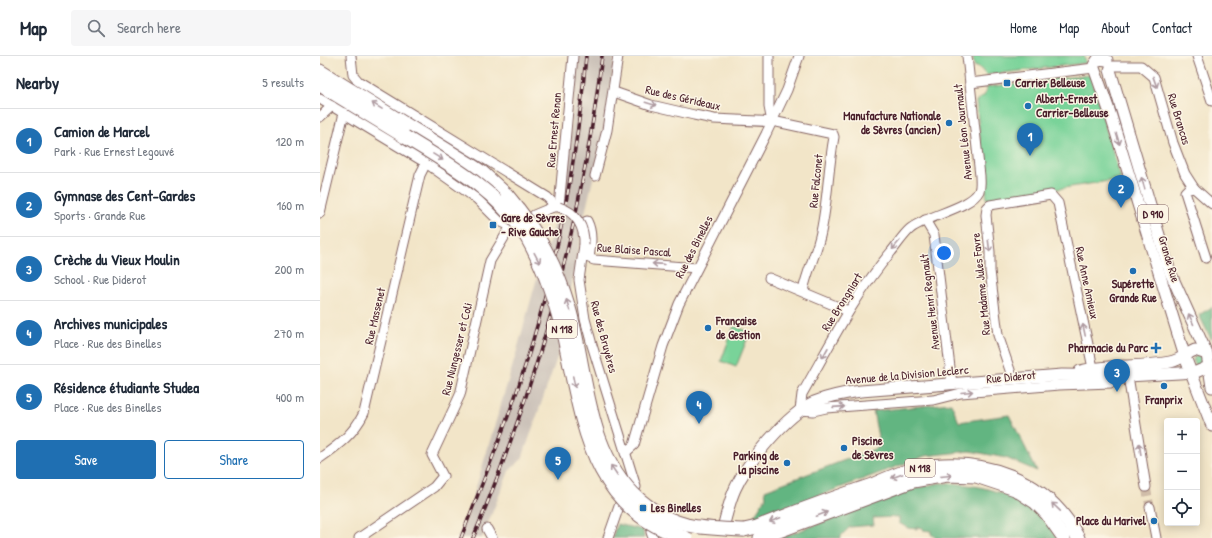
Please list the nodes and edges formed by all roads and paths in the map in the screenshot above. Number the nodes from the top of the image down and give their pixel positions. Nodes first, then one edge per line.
1 (351, 56) edge
2 (573, 56) edge
3 (618, 56) edge
4 (769, 56) edge
5 (799, 56) edge
6 (967, 56) edge
7 (1197, 56) edge
8 (1109, 63) edge
9 (1094, 66) edge
10 (320, 71) edge
11 (970, 83) junction
12 (320, 85) edge
13 (614, 92) junction
14 (320, 99) edge
15 (1212, 101) edge
16 (332, 106) junction
17 (344, 113) junction
18 (320, 118) edge
19 (772, 122) junction
20 (407, 132) junction
21 (426, 163) junction
22 (595, 176) dead end
23 (1194, 188) junction
24 (1212, 204) edge
25 (556, 207) junction
26 (987, 208) joint
27 (320, 214) edge
28 (534, 216) dead end
29 (925, 220) junction
30 (581, 224) junction
31 (1206, 258) dead end
32 (697, 268) junction
33 (769, 278) dead end
34 (803, 291) junction
35 (848, 311) junction
36 (1185, 357) junction
37 (1210, 360) edge
38 (1116, 365) junction
39 (1135, 365) junction
40 (1093, 368) junction
41 (1190, 372) junction
42 (1062, 375) junction
43 (1128, 376) junction
44 (1012, 380) junction
45 (952, 384) junction
46 (1212, 387) edge
47 (800, 410) junction
48 (1212, 426) edge
49 (625, 453) junction
50 (320, 458) edge
51 (631, 472) junction
52 (636, 487) dead end
53 (1146, 488) tunnel mouth
54 (1150, 506) tunnel mouth
55 (724, 524) dead end
56 (487, 529) dead end
57 (362, 537) edge
58 (492, 538) edge
59 (608, 538) edge
60 (686, 538) edge
61 (760, 538) edge
62 (1064, 538) edge
63 (1078, 538) edge
64 (1156, 538) edge

1 - 25 street
2 - 25 street, Rue Ernest Renan
3 - 13 street
4 - 19 street
5 - 19 street, Rue des Binelles
6 - 11 street, Avenue Léon Journault
7 - 15 street
8 - 9 main road
8 - 9 main road
8 -> 23 street, Rue Brancas
37 -> 8 main road, Grande Rue / D 910
9 - 11 street
9 -> 36 main road, Grande Rue / D 910
20 -> 10 highway, N 118
11 - 29 street, Avenue Léon Journault
12 - 20 highway, N 118
13 -> 19 street, Rue des Gérideaux
13 - 22 street
14 - 16 street
16 - 17 street
16 - 18 street
17 - 21 street
17 - 27 street
19 - 32 street, Rue des Binelles
19 - 34 street, Rue Falconet
20 -> 60 highway, N 118, bridge
63 -> 20 highway, N 118, bridge
21 - 50 street, Rue Massenet
21 - 57 street, Rue Nungesser et Coli
23 - 24 street, Rue Brancas
23 - 31 street
25 - 28 street
25 - 30 street, bridge
40 -> 26 street, Rue Anne Amieux
26 -> 44 street, Rue Madame Jules Favre
29 -> 35 street, Rue Brongniart
29 - 45 street, Avenue Henri Regnault
32 -> 30 street, Rue Blaise Pascal
30 - 49 street, Rue des Bruyères, bridge
32 - 49 street, Rue des Binelles
33 - 34 street
34 - 35 street
35 -> 47 street, Rue Brongniart
36 - 37 main road, Avenue de la Division Leclerc
36 - 39 main road, Avenue de la Division Leclerc
36 - 41 main road, Grande Rue / D 910
37 - 41 main road, Avenue de la Division Leclerc
37 - 46 main road, Grande Rue / D 910
38 - 39 main road, Avenue de la Division Leclerc
38 - 40 main road, Avenue de la Division Leclerc
38 - 43 street
39 - 43 main road
40 - 42 main road, Avenue de la Division Leclerc
41 - 43 main road, Avenue de la Division Leclerc
41 - 48 main road, Grande Rue / D 910
42 - 43 main road, Avenue de la Division Leclerc
42 - 44 main road, Avenue de la Division Leclerc
47 -> 43 street, Rue Diderot
53 -> 43 street
44 - 45 main road, Avenue de la Division Leclerc
45 - 47 main road, Avenue de la Division Leclerc
47 - 55 main road, Avenue de la Division Leclerc
49 - 51 street, Rue des Bruyères
51 - 52 street, Rue des Bruyères
51 - 59 street
54 - 64 street
56 - 58 street
61 -> 62 highway, N 118

